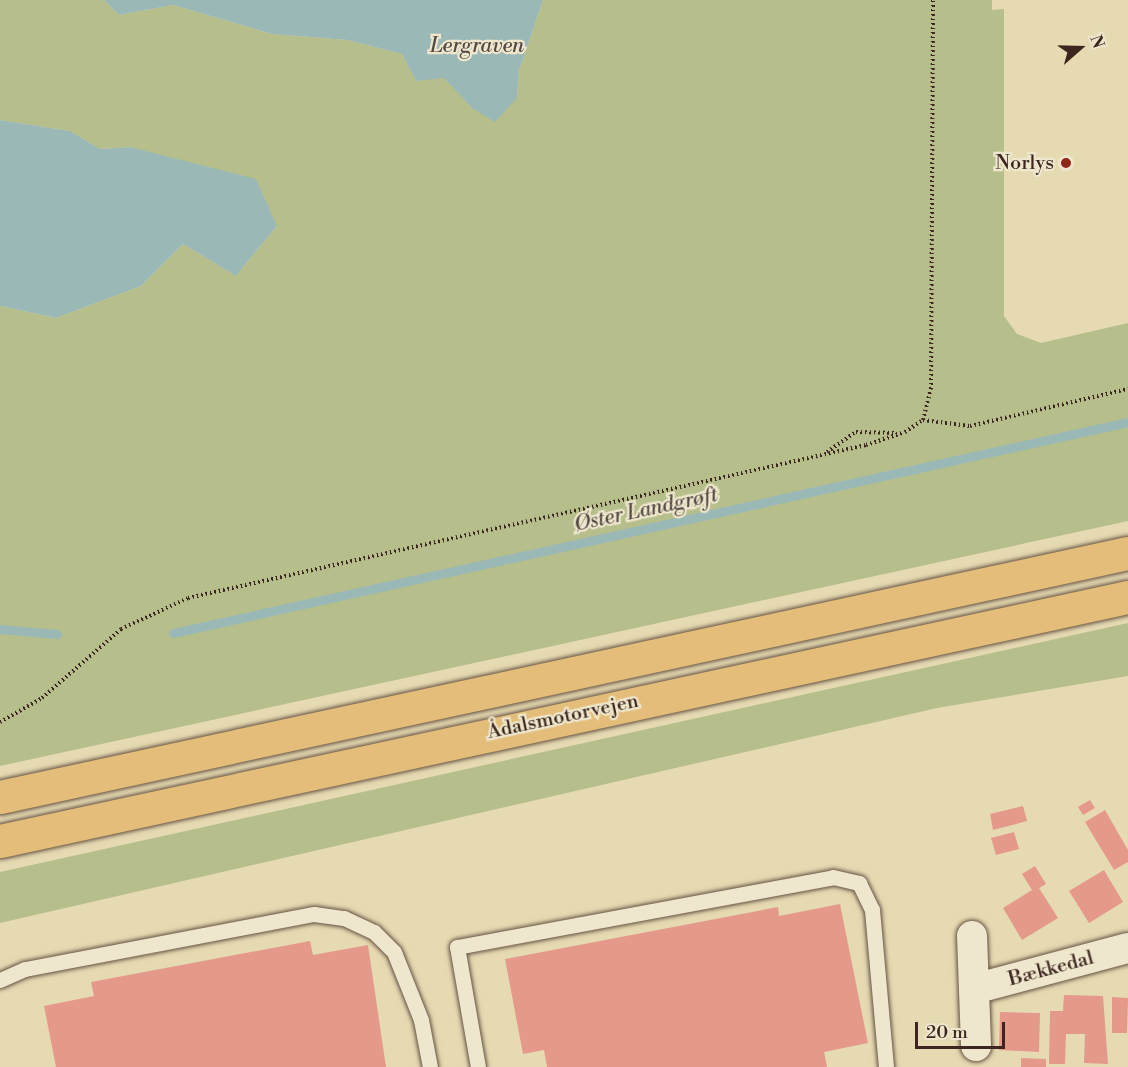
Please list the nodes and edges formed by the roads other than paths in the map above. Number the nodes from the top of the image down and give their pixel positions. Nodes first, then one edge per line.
1 (1128, 554) edge
2 (1128, 597) edge
3 (0, 797) edge
4 (0, 841) edge
5 (972, 936) dead end
6 (1128, 948) edge
7 (0, 980) edge
8 (974, 989) junction
9 (976, 1046) dead end
10 (430, 1067) edge
11 (478, 1067) edge
12 (886, 1067) edge

1 - 3 highway, Ådalsmotorvejen
2 - 4 highway, Ådalsmotorvejen
5 - 8 street
6 - 8 street, Bækkedal
7 - 10 lane
8 - 9 street
11 - 12 lane

